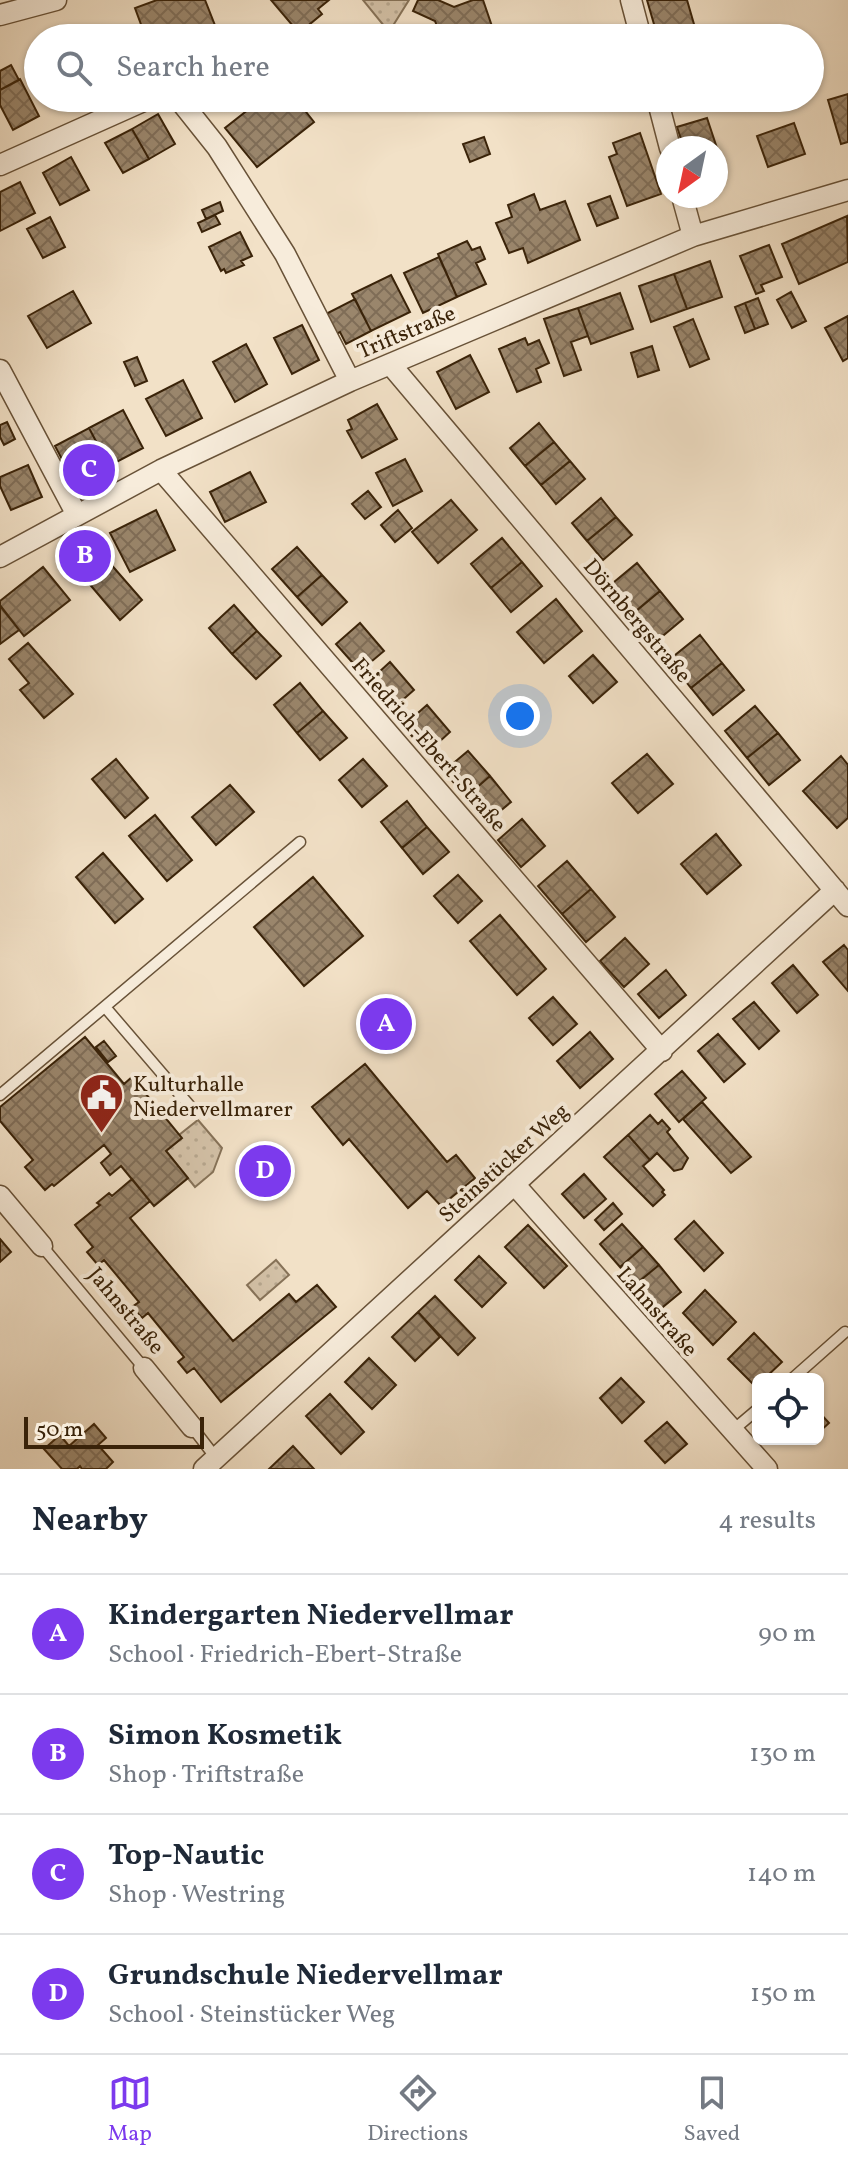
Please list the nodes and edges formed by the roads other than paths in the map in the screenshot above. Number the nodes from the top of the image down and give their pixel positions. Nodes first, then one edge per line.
1 (56, 0) edge
2 (631, 0) edge
3 (0, 15) edge
4 (637, 24) edge
5 (119, 112) edge
6 (189, 112) edge
7 (661, 112) edge
8 (667, 136) edge
9 (0, 165) edge
10 (848, 190) edge
11 (685, 208) edge
12 (693, 236) junction
13 (391, 365) junction
14 (0, 370) edge
15 (350, 381) junction
16 (161, 470) junction
17 (77, 515) junction
18 (0, 557) edge
19 (300, 842) dead end
20 (835, 890) junction
21 (848, 906) edge
22 (105, 1007) junction
23 (662, 1051) junction
24 (0, 1095) edge
25 (189, 1105) dead end
26 (514, 1184) junction
27 (0, 1196) edge
28 (42, 1246) joint
29 (845, 1332) dead end
30 (144, 1368) joint
31 (799, 1373) edge
32 (752, 1414) edge
33 (192, 1427) joint
34 (732, 1431) junction
35 (215, 1465) edge
36 (767, 1469) edge

1 - 3 street
2 - 4 street
5 - 9 street
6 - 15 street
7 - 8 street
10 - 12 street, Triftstraße
11 - 12 street
12 - 13 street, Triftstraße
13 - 15 street, Triftstraße
13 - 20 street, Dörnbergstraße
14 - 17 street
15 - 16 street, Triftstraße
16 - 17 street, Triftstraße
16 - 23 street, Friedrich-Ebert-Straße
17 - 18 street, Triftstraße
19 - 22 lane
20 - 21 street, Dörnbergstraße
20 - 23 street, Steinstücker Weg
22 - 24 lane
22 - 25 lane
23 - 26 street, Steinstücker Weg
26 - 34 street, Lahnstraße
26 - 35 street, Steinstücker Weg
27 - 28 street, Jahnstraße
28 - 30 lane, Jahnstraße
29 - 31 lane
30 - 33 street, Jahnstraße
32 - 34 lane
33 - 35 lane, Jahnstraße
34 - 36 street, Lahnstraße

